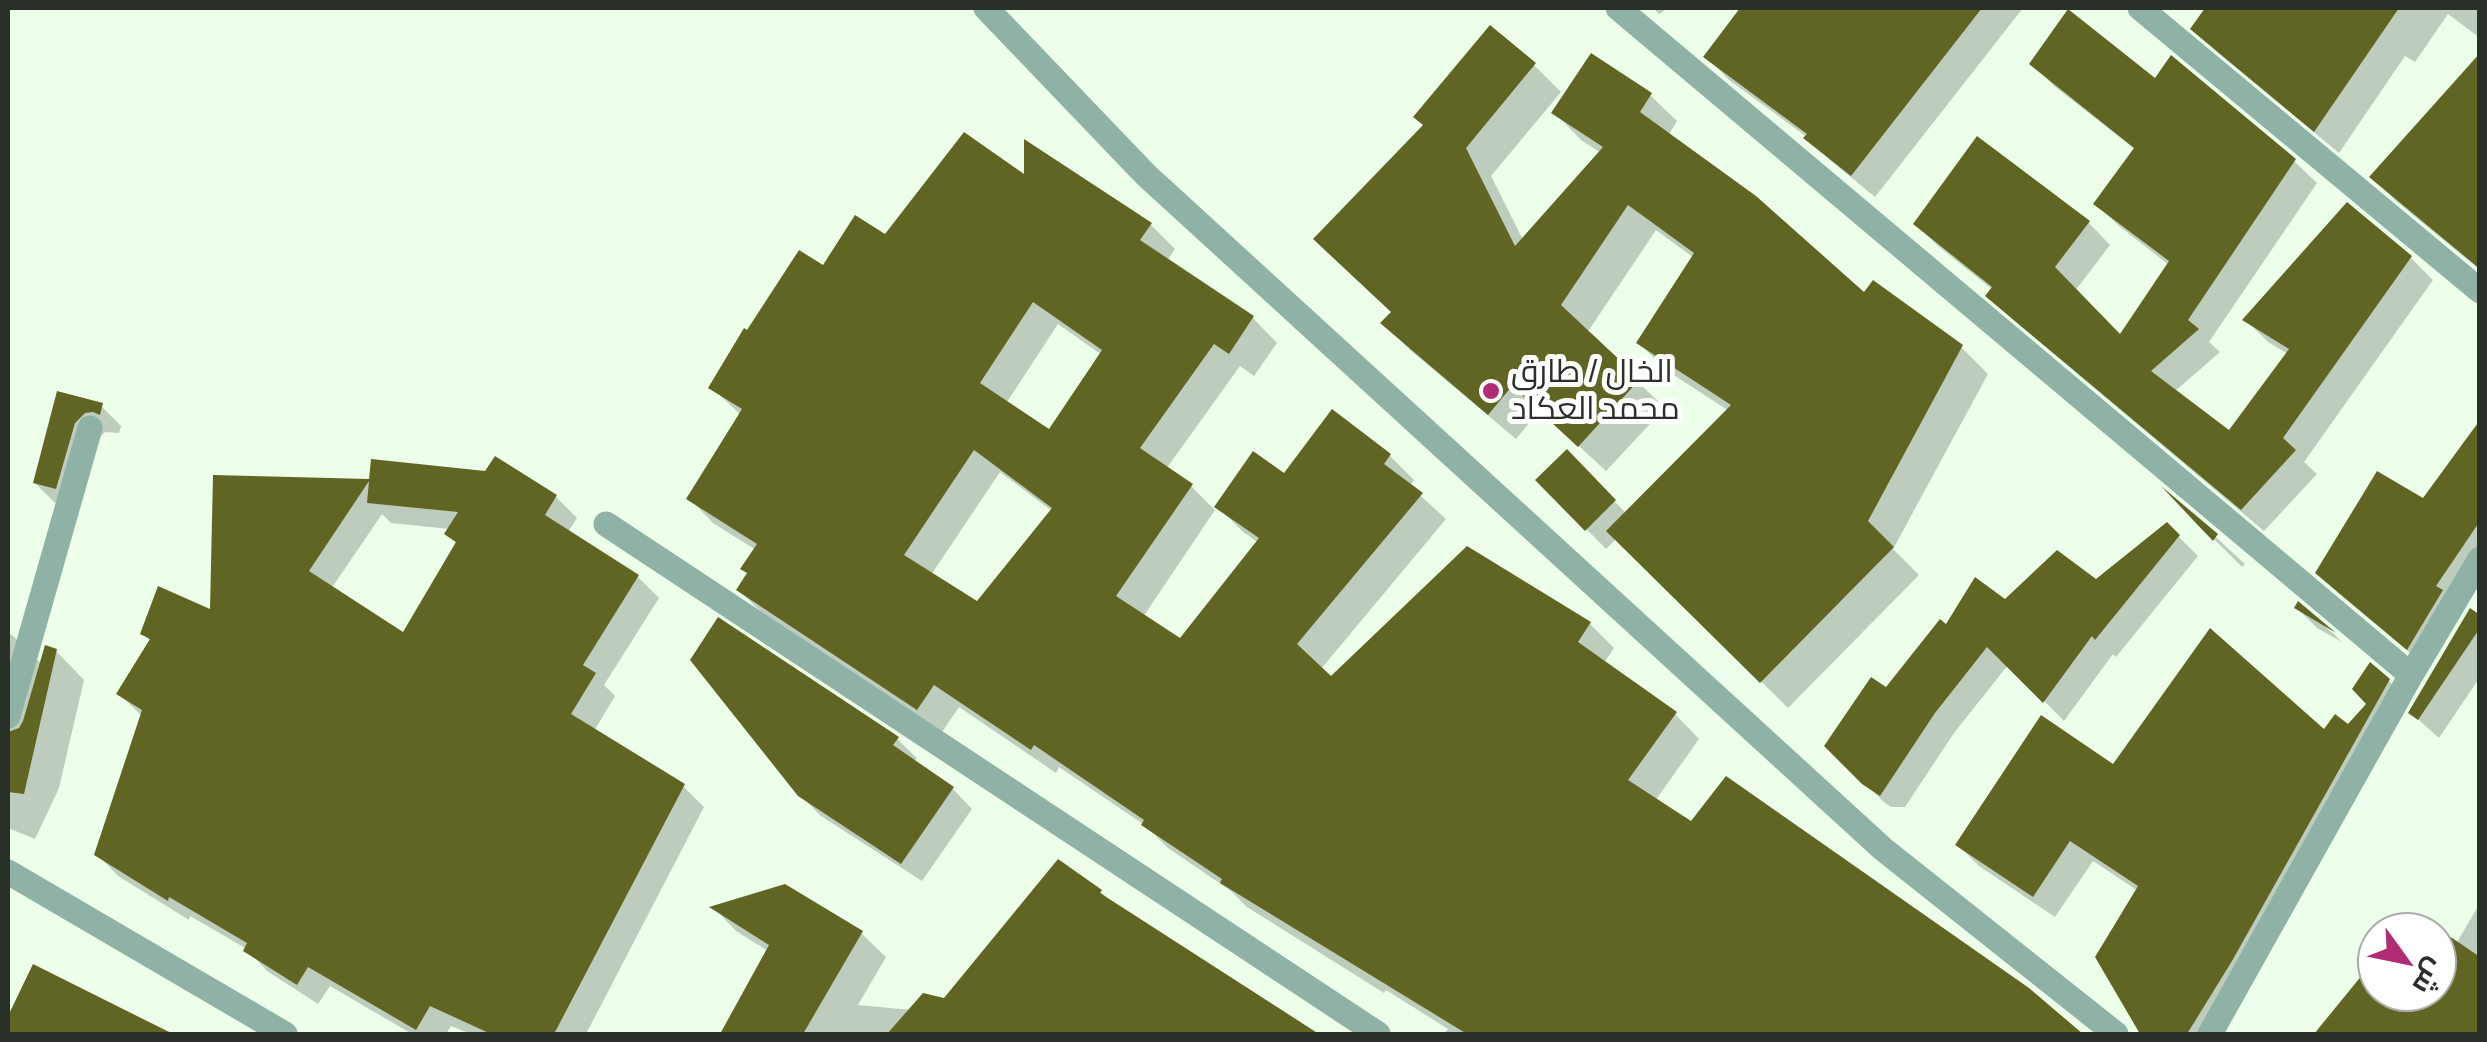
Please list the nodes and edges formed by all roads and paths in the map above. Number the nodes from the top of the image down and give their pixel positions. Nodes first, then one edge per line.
1 (986, 8) edge
2 (1618, 8) edge
3 (2140, 8) edge
4 (2480, 291) edge
5 (90, 428) dead end
6 (606, 524) dead end
7 (2480, 560) edge
8 (2411, 675) junction
9 (8, 716) edge
10 (8, 872) edge
11 (286, 1034) edge
12 (1378, 1034) edge
13 (2116, 1034) edge
14 (2210, 1034) edge

1 - 13 street
2 - 8 street
3 - 4 street
5 - 9 street
6 - 12 street
7 - 8 street
8 - 14 street
10 - 11 street

